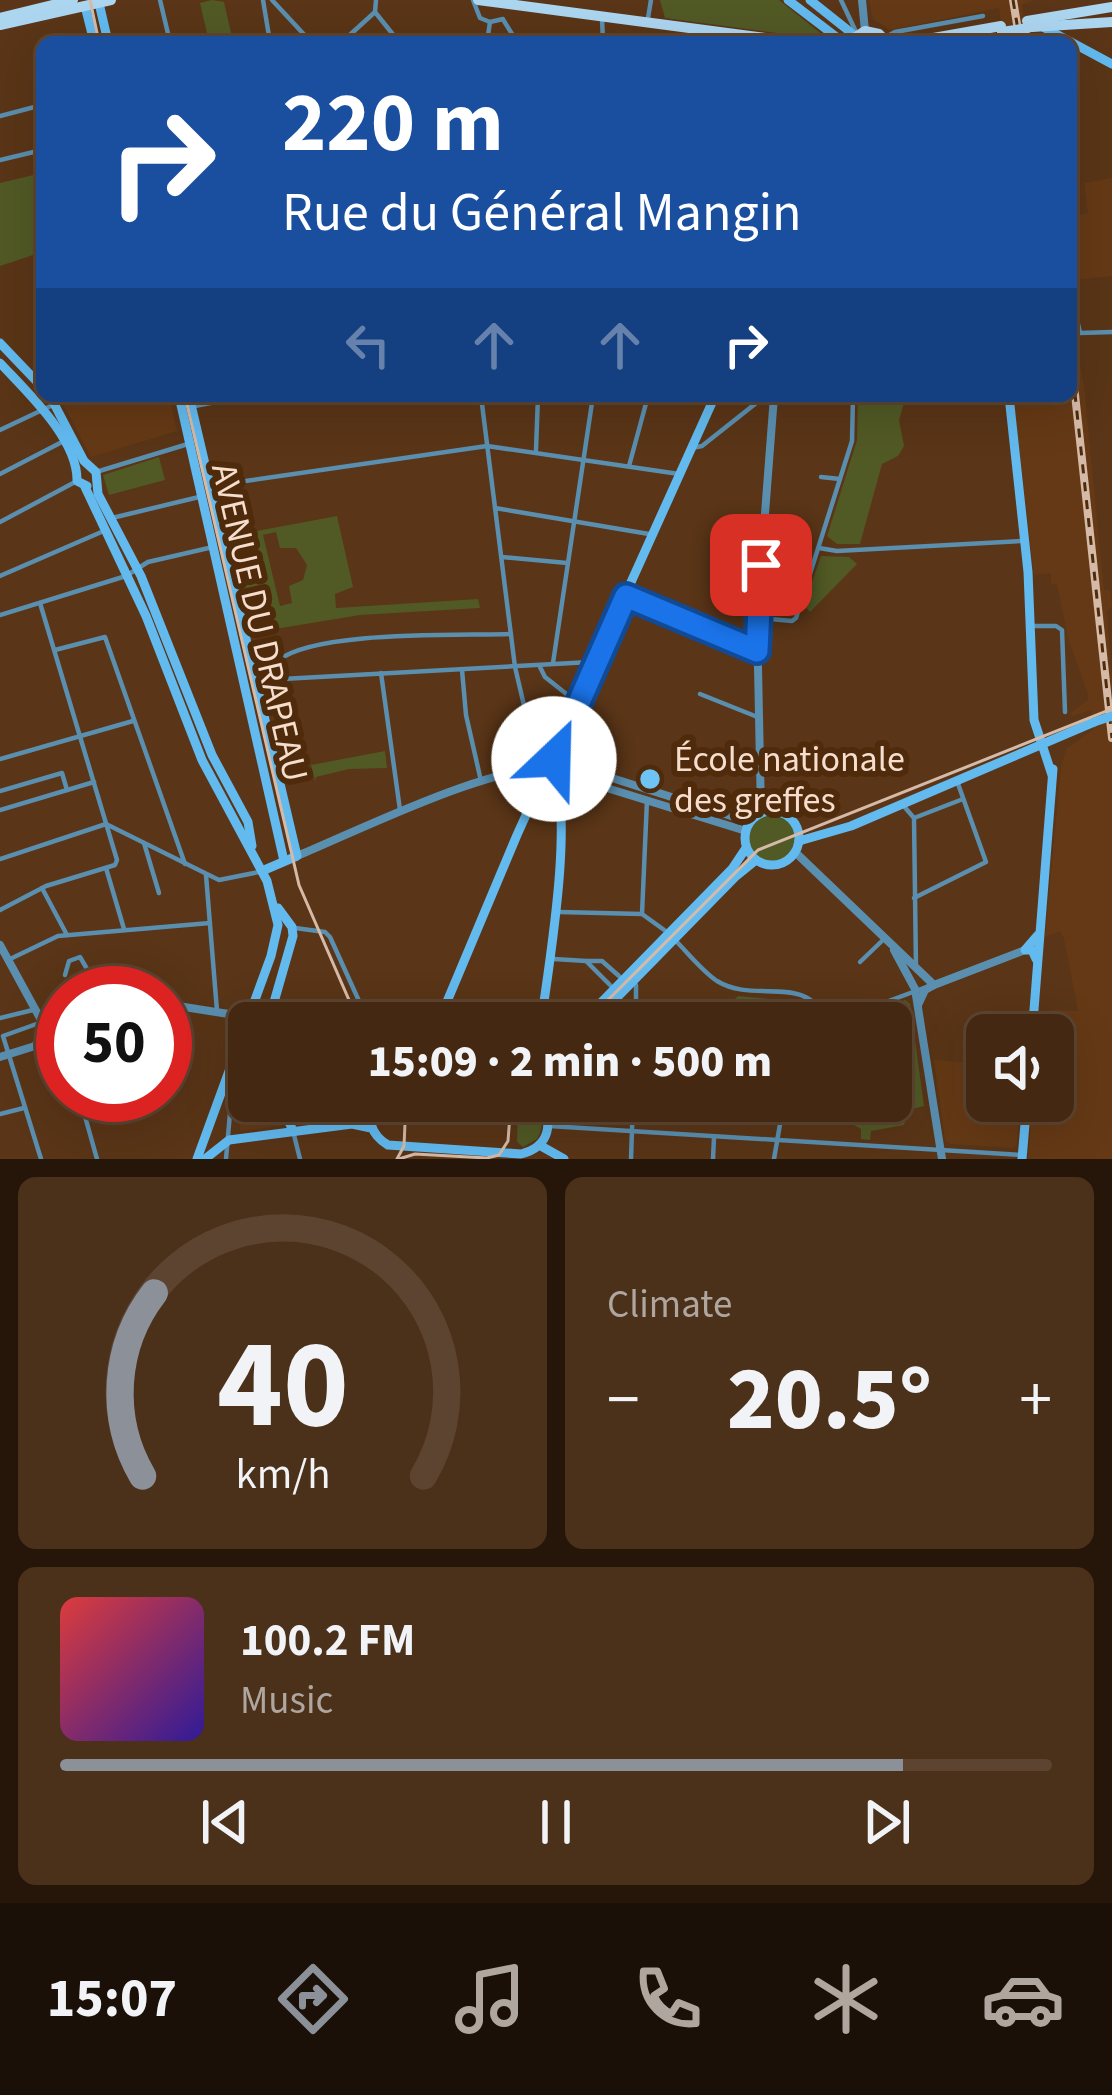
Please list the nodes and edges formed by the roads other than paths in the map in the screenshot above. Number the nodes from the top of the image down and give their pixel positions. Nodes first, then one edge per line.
1 (160, 0) edge
2 (267, 0) edge
3 (376, 0) edge
4 (475, 0) edge
5 (651, 0) edge
6 (788, 0) edge
7 (810, 0) edge
8 (841, 0) edge
9 (862, 0) edge
10 (1095, 0) edge
11 (103, 1) edge
12 (80, 2) edge
13 (512, 3) edge
14 (1110, 5) edge
15 (375, 12) junction
16 (1084, 13) junction
17 (983, 16) dead end
18 (602, 17) junction
19 (503, 19) junction
20 (0, 22) edge
21 (490, 22) junction
22 (1112, 22) edge
23 (647, 23) junction
24 (1032, 25) junction
25 (1001, 29) junction
26 (1112, 32) edge
27 (92, 36) edge
28 (107, 36) edge
29 (169, 36) edge
30 (270, 36) edge
31 (305, 36) edge
32 (349, 36) edge
33 (394, 36) edge
34 (488, 36) edge
35 (513, 36) edge
36 (603, 36) edge
37 (691, 36) edge
38 (851, 36) edge
39 (852, 36) edge
40 (853, 36) edge
41 (853, 36) edge
42 (902, 36) edge
43 (953, 36) edge
44 (971, 36) edge
45 (1055, 36) edge
46 (1077, 47) edge
47 (1112, 64) edge
48 (36, 107) edge
49 (0, 116) edge
50 (36, 151) edge
51 (0, 160) edge
52 (1077, 320) edge
53 (1112, 332) edge
54 (0, 343) edge
55 (0, 363) edge
56 (36, 382) edge
57 (36, 392) edge
58 (181, 402) edge
59 (190, 402) edge
60 (482, 402) edge
61 (538, 402) edge
62 (592, 402) edge
63 (646, 402) edge
64 (712, 402) edge
65 (761, 402) edge
66 (769, 402) edge
67 (853, 402) edge
68 (1010, 402) edge
69 (50, 403) edge
70 (0, 430) edge
71 (62, 442) junction
72 (194, 442) junction
73 (488, 446) junction
74 (691, 448) junction
75 (536, 453) junction
76 (583, 460) junction
77 (629, 467) junction
78 (0, 474) edge
79 (680, 474) junction
80 (86, 476) junction
81 (821, 477) dead end
82 (840, 479) junction
83 (211, 486) junction
84 (201, 497) junction
85 (495, 508) junction
86 (112, 518) junction
87 (573, 520) junction
88 (0, 522) edge
89 (106, 530) junction
90 (652, 536) junction
91 (1025, 541) junction
92 (213, 547) junction
93 (819, 548) junction
94 (501, 557) junction
95 (567, 563) junction
96 (133, 572) junction
97 (0, 575) edge
98 (626, 596) junction
99 (40, 603) junction
100 (0, 615) edge
101 (757, 618) junction
102 (1031, 626) junction
103 (511, 634) junction
104 (55, 650) junction
105 (757, 651) junction
106 (597, 662) junction
107 (553, 663) junction
108 (540, 664) junction
109 (515, 667) junction
110 (461, 670) junction
111 (381, 674) junction
112 (700, 694) dead end
113 (579, 703) junction
114 (1065, 712) dead end
115 (1112, 716) edge
116 (760, 718) junction
117 (135, 720) junction
118 (80, 736) junction
119 (1044, 744) junction
120 (0, 759) edge
121 (552, 764) junction
122 (481, 781) junction
123 (957, 781) junction
124 (94, 782) junction
125 (542, 784) junction
126 (67, 790) junction
127 (0, 791) edge
128 (648, 795) junction
129 (559, 798) junction
130 (963, 799) junction
131 (902, 803) junction
132 (0, 810) edge
133 (761, 813) junction
134 (401, 814) junction
135 (914, 818) junction
136 (106, 824) junction
137 (748, 826) junction
138 (144, 843) junction
139 (797, 847) junction
140 (746, 848) junction
141 (296, 856) junction
142 (0, 859) edge
143 (756, 860) junction
144 (284, 861) junction
145 (185, 864) junction
146 (106, 868) junction
147 (266, 869) junction
148 (206, 875) junction
149 (42, 888) junction
150 (159, 892) dead end
151 (914, 898) junction
152 (0, 910) edge
153 (553, 912) junction
154 (642, 914) junction
155 (210, 923) junction
156 (286, 925) junction
157 (124, 928) junction
158 (1039, 930) junction
159 (67, 935) junction
160 (671, 937) junction
161 (884, 940) junction
162 (0, 945) edge
163 (1025, 950) junction
164 (548, 959) junction
165 (586, 961) junction
166 (860, 962) dead end
167 (909, 963) junction
168 (6, 964) edge
169 (1036, 964) junction
170 (619, 976) dead end
171 (610, 985) dead end
172 (636, 985) dead end
173 (934, 986) junction
174 (915, 989) junction
175 (899, 997) junction
176 (256, 1002) edge
177 (273, 1002) edge
178 (360, 1002) edge
179 (447, 1002) edge
180 (543, 1002) edge
181 (603, 1002) edge
182 (611, 1002) edge
183 (636, 1002) edge
184 (816, 1002) edge
185 (886, 1002) edge
186 (918, 1006) junction
187 (192, 1008) edge
188 (33, 1010) junction
189 (217, 1011) junction
190 (1033, 1014) edge
191 (36, 1015) edge
192 (228, 1015) edge
193 (0, 1018) edge
194 (36, 1031) edge
195 (36, 1044) edge
196 (4, 1056) edge
197 (228, 1081) edge
198 (25, 1108) junction
199 (0, 1114) edge
200 (87, 1122) edge
201 (230, 1122) edge
202 (289, 1122) edge
203 (372, 1122) edge
204 (547, 1122) edge
205 (632, 1122) edge
206 (779, 1122) edge
207 (1025, 1122) edge
208 (352, 1124) joint
209 (549, 1126) junction
210 (372, 1129) junction
211 (293, 1131) junction
212 (632, 1131) junction
213 (714, 1137) junction
214 (229, 1140) junction
215 (775, 1140) junction
216 (541, 1146) junction
217 (395, 1148) junction
218 (940, 1154) edge
219 (503, 1156) edge
220 (524, 1157) edge
221 (1022, 1157) edge
222 (388, 1158) edge
223 (41, 1159) edge
224 (97, 1159) edge
225 (201, 1159) edge
226 (226, 1159) edge
227 (300, 1159) edge
228 (564, 1159) edge
229 (632, 1159) edge
230 (713, 1159) edge
231 (774, 1159) edge

1 - 29 street
2 - 30 street
2 - 31 street
3 - 15 street
4 - 13 main road
4 - 21 street
5 - 23 street
6 - 38 main road
7 - 39 main road
8 - 40 street
9 - 41 street
10 - 16 main road
11 - 12 main road
11 - 28 main road
12 - 20 main road
12 - 27 main road
13 - 18 main road
13 - 19 street
14 - 16 main road
14 - 22 main road
15 - 32 street
15 - 33 street
16 - 24 main road
17 - 42 street
18 - 23 main road
18 - 36 street
19 - 21 street
19 - 35 street
21 - 34 street
22 - 24 main road
22 - 26 main road
23 - 37 main road
24 - 25 main road, bridge
24 - 45 main road
25 - 43 main road
25 - 44 main road
46 - 47 main road
48 - 49 street
50 - 51 street
52 - 53 street
54 - 56 main road
55 - 57 main road
58 - 72 main road, AVENUE DU DRAPEAU
59 - 72 main road, AVENUE DU DRAPEAU
60 - 73 street
61 - 75 street
62 - 76 street
63 - 77 street
64 - 74 main road
65 - 74 street
66 - 101 street
67 - 82 street
68 - 91 main road
69 - 70 street
69 - 71 main road
69 - 80 main road
71 - 78 street
71 - 80 main road
72 - 80 street
72 - 83 main road, AVENUE DU DRAPEAU
72 - 84 main road, AVENUE DU DRAPEAU
73 - 75 street
73 - 83 street
73 - 85 street
74 - 79 main road
75 - 76 street
76 - 77 street
76 - 87 street
77 - 79 street
79 - 90 main road
80 - 86 main road
80 - 88 street
80 - 89 main road
81 - 82 street
82 - 93 street
83 - 141 main road, AVENUE DU DRAPEAU
84 - 86 street
84 - 92 main road, AVENUE DU DRAPEAU
85 - 87 street
85 - 94 street
86 - 96 main road
87 - 90 street
87 - 95 street
89 - 96 main road
89 - 97 street
90 - 98 main road
91 - 93 street
91 - 102 main road
92 - 96 street
92 - 144 main road, AVENUE DU DRAPEAU
93 - 101 street
94 - 95 street
94 - 103 street
95 - 107 street
96 - 99 street
96 - 147 main road
98 - 105 street
98 - 106 main road
99 - 100 street
99 - 104 street
101 - 105 street
102 - 114 street
102 - 119 main road
103 - 109 street
103 - 111 street
104 - 117 street
104 - 118 street
105 - 116 street
106 - 107 street
106 - 113 main road
107 - 108 street
108 - 109 street
108 - 113 street
109 - 110 street
109 - 121 street
110 - 111 street
110 - 122 street
111 - 134 street
112 - 116 street
113 - 121 main road
115 - 119 main road, bridge
116 - 133 street
117 - 118 street
117 - 145 street
118 - 120 street
118 - 124 street
119 - 123 main road
119 - 158 main road
121 - 122 street
121 - 125 main road
121 - 128 street
121 - 129 main road
122 - 134 street
123 - 130 street
123 - 131 main road
124 - 126 street
124 - 136 street
125 - 129 main road
125 - 179 main road
126 - 127 street
126 - 132 street
128 - 137 street
128 - 154 street
129 - 153 main road
130 - 135 street
130 - 151 street
131 - 135 street
131 - 139 main road
133 - 137 main road
133 - 139 main road
134 - 141 street
135 - 151 street
136 - 138 street
136 - 142 street
136 - 146 street
137 - 140 main road
138 - 145 street
138 - 150 street
139 - 143 main road
139 - 161 street
140 - 143 main road
140 - 160 main road
141 - 144 main road
143 - 160 main road
144 - 147 main road
145 - 148 street
146 - 149 street
146 - 157 street
147 - 148 street
147 - 156 main road
148 - 155 street
149 - 152 street
149 - 159 street
151 - 167 street
153 - 154 street
153 - 164 main road
154 - 160 street
155 - 157 street
155 - 189 street
156 - 176 main road
156 - 177 main road
156 - 178 street
157 - 159 street
158 - 163 main road
158 - 169 main road
159 - 168 street
160 - 181 main road
160 - 182 main road
160 - 184 street
161 - 166 street
161 - 167 street
162 - 168 street
163 - 169 main road
163 - 173 street
164 - 165 street
164 - 180 main road
165 - 170 street
165 - 171 street
167 - 173 street
167 - 174 street
167 - 175 street
168 - 188 street
169 - 190 main road
172 - 183 street
173 - 174 street
173 - 186 street
174 - 175 street
174 - 186 street
175 - 185 street
175 - 186 street
186 - 218 street
187 - 189 street
188 - 191 street
188 - 193 street
189 - 192 street
194 - 196 street
195 - 196 street
196 - 198 street
197 - 225 main road
198 - 199 street
198 - 223 street
200 - 224 street
201 - 214 street
202 - 211 main road
203 - 210 main road
204 - 209 main road
205 - 212 street
206 - 215 street
207 - 221 main road
208 - 210 main road
208 - 211 main road
209 - 212 street
209 - 216 main road
210 - 217 main road
211 - 214 main road
211 - 227 street
212 - 213 street
212 - 229 street
213 - 215 street
213 - 230 street
214 - 225 main road
214 - 226 street
215 - 218 street
215 - 231 street
216 - 220 main road
216 - 228 main road
217 - 219 main road
217 - 222 street
218 - 221 street
219 - 220 main road

